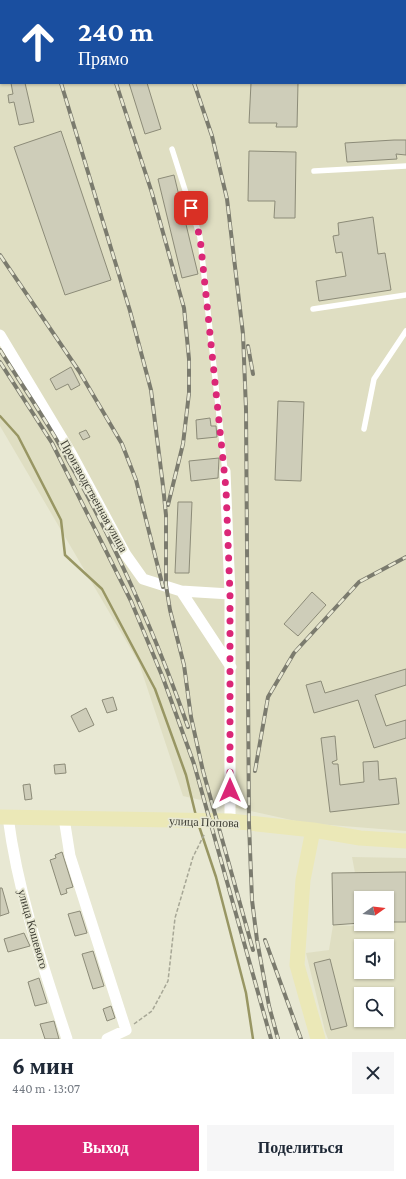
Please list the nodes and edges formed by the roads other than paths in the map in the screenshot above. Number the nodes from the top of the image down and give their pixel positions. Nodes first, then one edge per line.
1 (172, 149) dead end
2 (406, 166) edge
3 (314, 171) dead end
4 (406, 295) edge
5 (313, 309) dead end
6 (406, 331) edge
7 (0, 335) edge
8 (364, 429) dead end
9 (225, 472) joint
10 (181, 590) junction
11 (230, 594) junction
12 (231, 668) junction
13 (4, 817) edge
14 (64, 818) junction
15 (230, 821) junction
16 (313, 830) junction
17 (406, 841) edge
18 (67, 1039) edge
19 (107, 1039) edge
20 (318, 1039) edge

1 - 9 lane
2 - 3 lane
4 - 5 lane
6 - 8 lane
7 - 10 street, Производственная улица
9 - 11 street
10 - 11 street, Производственная улица
10 - 12 street
11 - 12 street
12 - 15 street
13 - 14 street, улица Попова
13 - 18 street, улица Кошевого
14 - 15 street, улица Попова
14 - 19 street
15 - 16 street, улица Попова
16 - 17 street, улица Попова
16 - 20 street

